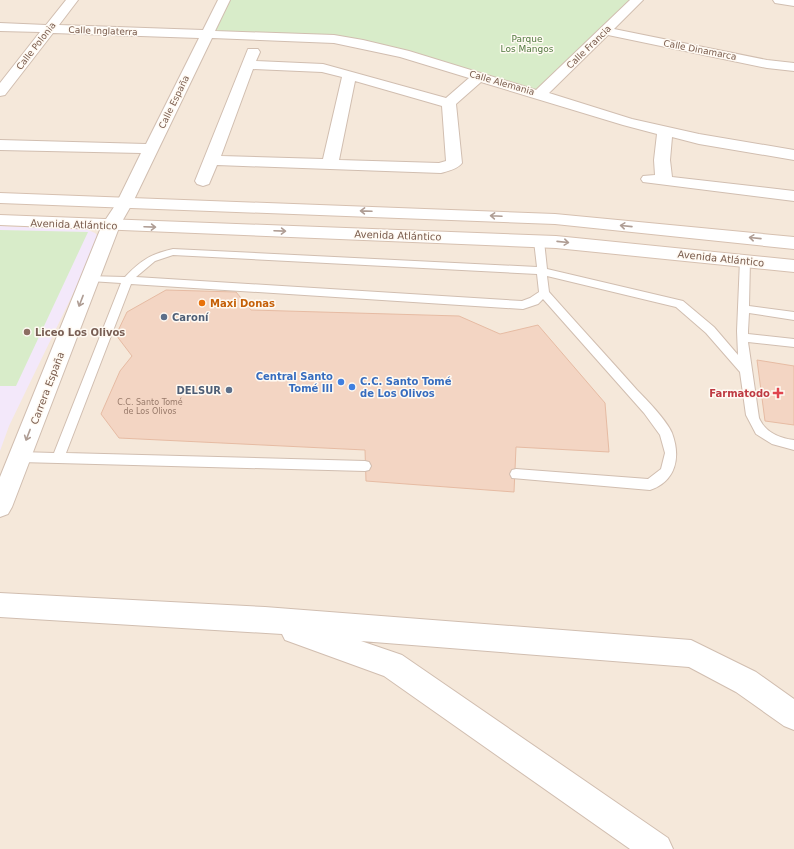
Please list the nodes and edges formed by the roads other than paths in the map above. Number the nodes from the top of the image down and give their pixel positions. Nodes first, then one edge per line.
1 (72, 0) edge
2 (224, 0) edge
3 (637, 0) edge
4 (780, 0) edge
5 (794, 2) edge
6 (0, 27) edge
7 (49, 29) junction
8 (606, 31) junction
9 (206, 36) junction
10 (254, 49) dead end
11 (248, 65) junction
12 (794, 67) edge
13 (349, 75) junction
14 (478, 76) junction
15 (0, 92) edge
16 (540, 94) junction
17 (449, 103) junction
18 (665, 131) junction
19 (0, 145) edge
20 (150, 149) junction
21 (794, 155) edge
22 (211, 160) junction
23 (330, 164) junction
24 (203, 181) dead end
25 (794, 196) edge
26 (0, 198) edge
27 (124, 204) junction
28 (0, 220) edge
29 (111, 226) junction
30 (539, 241) junction
31 (794, 243) edge
32 (745, 260) junction
33 (794, 266) edge
34 (541, 271) junction
35 (90, 278) junction
36 (127, 281) junction
37 (544, 293) junction
38 (744, 309) junction
39 (794, 316) edge
40 (743, 337) junction
41 (794, 344) edge
42 (745, 370) junction
43 (794, 445) edge
44 (20, 457) junction
45 (58, 458) junction
46 (365, 466) dead end
47 (516, 474) dead end
48 (0, 507) edge
49 (0, 605) edge
50 (265, 620) junction
51 (794, 716) edge
52 (657, 849) edge

1 - 7 street, Calle Polonia
2 - 9 street, Calle España
3 - 8 street, Calle Francia
4 - 5 street
6 - 7 street, Calle Inglaterra
7 - 9 street, Calle Inglaterra
7 - 15 street, Calle Polonia
8 - 12 street, Calle Dinamarca
8 - 16 street, Calle Francia
9 - 14 street, Calle Alemania
9 - 20 street, Calle España
10 - 11 street
11 - 13 street
11 - 22 street
13 - 17 street
13 - 23 street
14 - 16 street, Calle Alemania
14 - 17 street
16 - 18 street, Calle Alemania
17 - 23 street
18 - 21 street, Calle Alemania
18 - 25 street
19 - 20 street
20 - 27 street, Calle España
22 - 23 street
22 - 24 street
26 - 27 street
27 - 29 street, Carrera España
31 -> 27 street
28 - 29 street, Avenida Atlántico
29 -> 30 street, Avenida Atlántico
29 - 35 street, Carrera España
30 -> 32 street, Avenida Atlántico
30 - 34 lane
32 - 33 street, Avenida Atlántico
32 - 38 lane
34 - 36 lane
34 - 37 lane
34 - 42 lane
35 - 36 lane
35 -> 44 street, Carrera España
36 - 37 lane
36 - 45 lane
37 - 47 lane
38 - 39 lane
38 - 40 lane
40 - 41 lane
40 - 42 lane
42 - 43 lane
44 - 45 lane
44 - 48 street, Carrera España
45 - 46 lane
49 - 50 street
50 - 51 street
50 - 52 street

